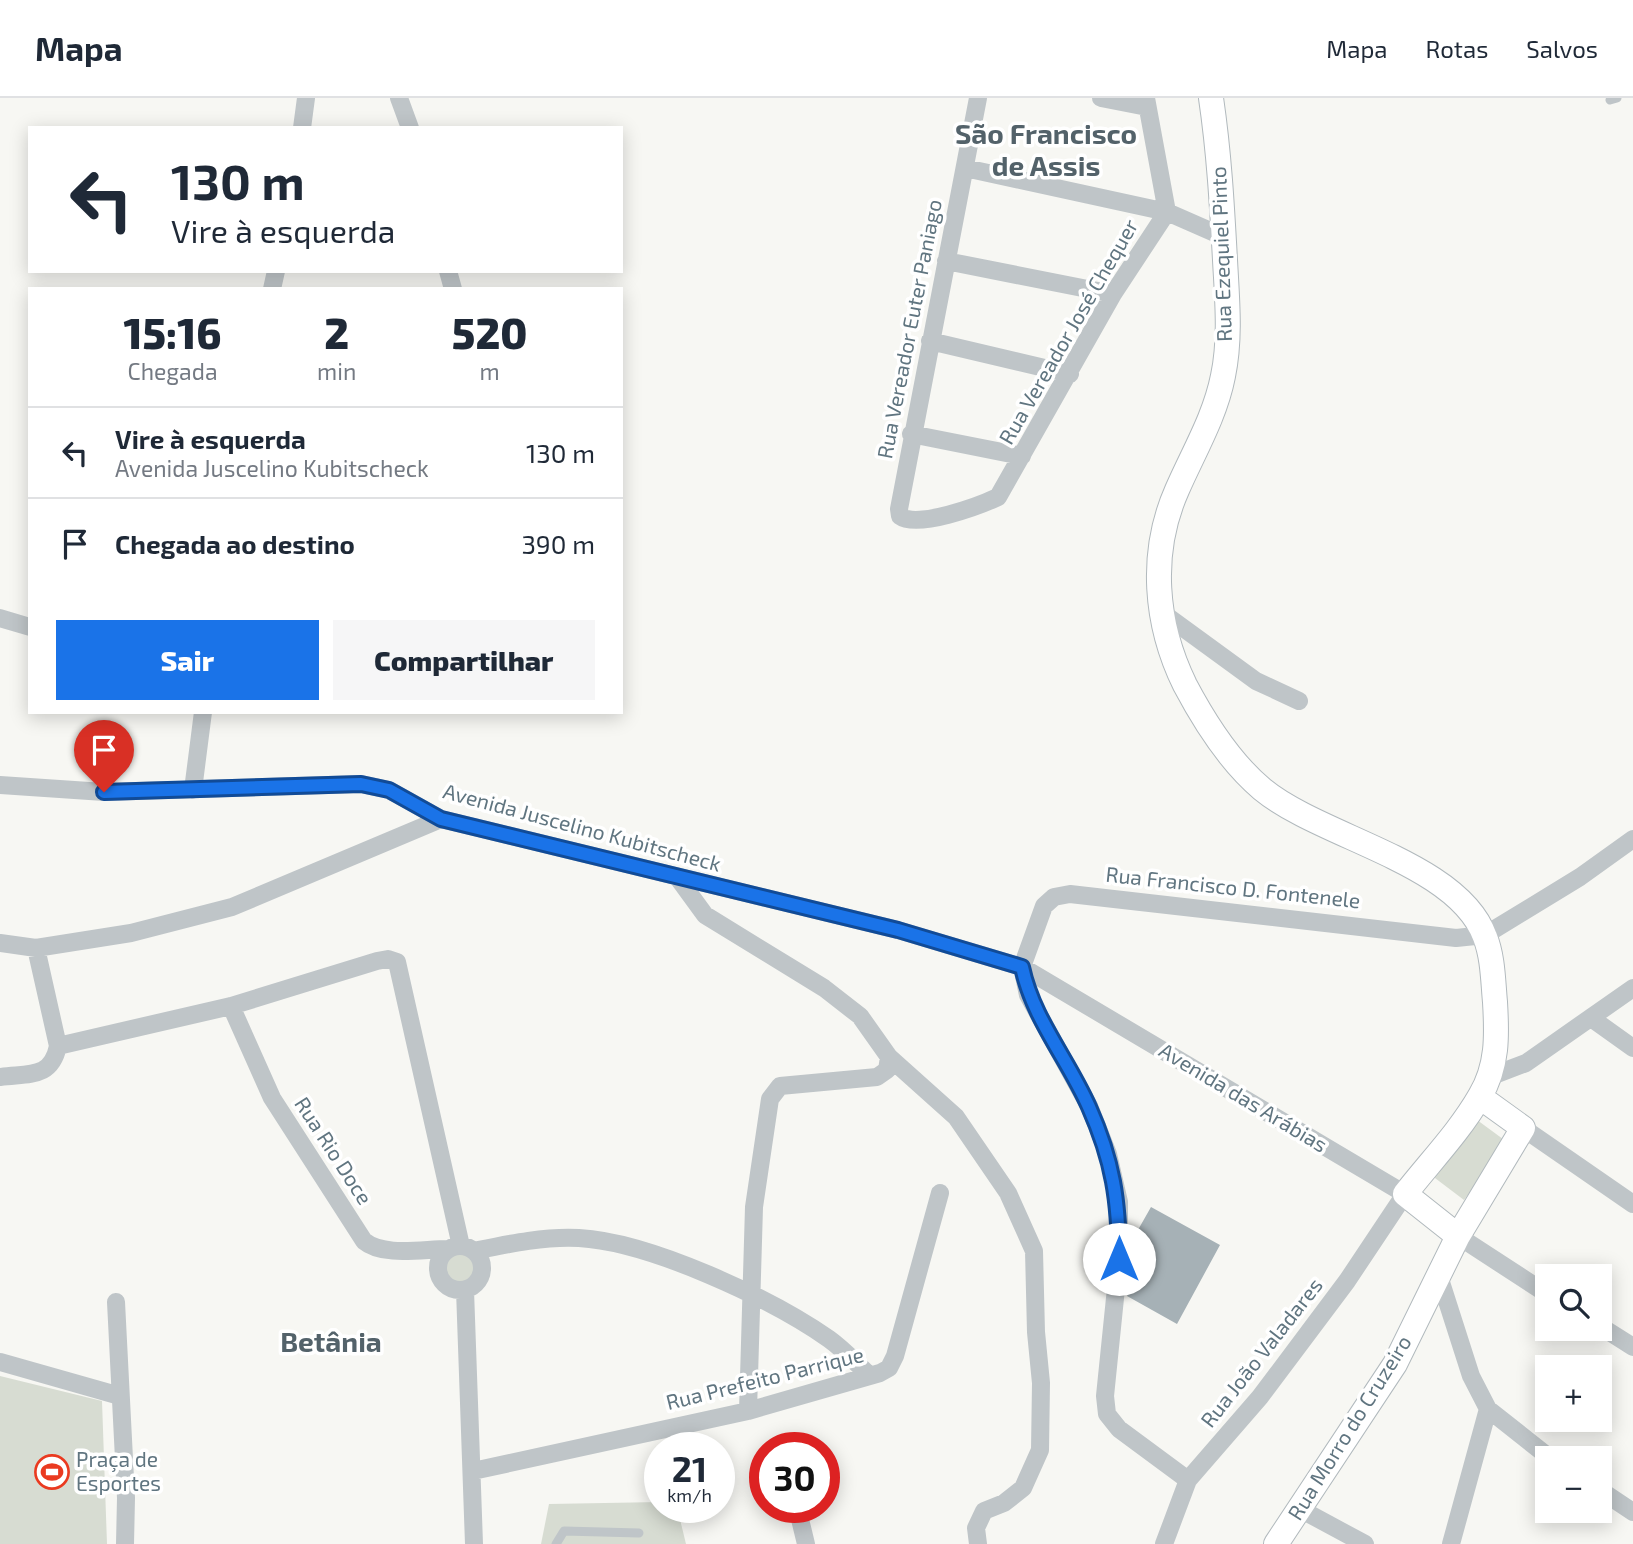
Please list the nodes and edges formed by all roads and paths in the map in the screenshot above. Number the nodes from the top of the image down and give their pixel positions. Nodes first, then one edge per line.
1 (306, 98) edge
2 (399, 98) edge
3 (978, 98) edge
4 (1101, 98) edge
5 (1210, 98) edge
6 (1147, 102) edge
7 (302, 126) edge
8 (409, 126) edge
9 (965, 168) junction
10 (1167, 212) junction
11 (1224, 237) junction
12 (946, 261) junction
13 (1113, 294) junction
14 (930, 341) junction
15 (1070, 374) junction
16 (911, 434) junction
17 (1023, 456) junction
18 (911, 521) joint
19 (1160, 611) junction
20 (0, 618) edge
21 (28, 626) edge
22 (1299, 701) dead end
23 (204, 714) edge
24 (0, 785) edge
25 (193, 790) junction
26 (441, 819) junction
27 (1633, 839) edge
28 (678, 878) junction
29 (1485, 935) junction
30 (0, 943) edge
31 (36, 948) junction
32 (1022, 967) junction
33 (1633, 988) edge
34 (231, 1006) junction
35 (1591, 1018) junction
36 (58, 1046) junction
37 (1633, 1048) edge
38 (889, 1057) junction
39 (0, 1077) edge
40 (1484, 1087) junction
41 (1523, 1128) junction
42 (940, 1193) dead end
43 (1405, 1194) junction
44 (1633, 1204) edge
45 (1458, 1236) junction
46 (461, 1249) junction
47 (1438, 1273) junction
48 (1535, 1286) edge
49 (465, 1290) junction
50 (752, 1296) junction
51 (116, 1303) dead end
52 (1612, 1334) edge
53 (1633, 1347) edge
54 (0, 1362) edge
55 (869, 1375) junction
56 (120, 1396) junction
57 (1488, 1409) junction
58 (748, 1411) junction
59 (1535, 1448) edge
60 (472, 1471) junction
61 (1188, 1480) junction
62 (1612, 1498) edge
63 (1300, 1509) junction
64 (1633, 1512) edge
65 (801, 1523) edge
66 (639, 1533) dead end
67 (977, 1536) edge
68 (125, 1544) edge
69 (474, 1544) edge
70 (556, 1544) edge
71 (806, 1544) edge
72 (1164, 1544) edge
73 (1276, 1544) edge
74 (1365, 1544) edge
75 (1451, 1544) edge

1 - 7 street
2 - 8 street
3 - 9 street, Rua Vereador Euter Paniago
4 - 6 street
5 - 11 street, Rua Ezequiel Pinto
6 - 10 street, Rua Vereador José Chequer
9 - 10 street
9 - 12 street, Rua Vereador Euter Paniago
10 - 11 street
10 - 13 street, Rua Vereador José Chequer
11 - 19 street, Rua Ezequiel Pinto
12 - 13 street
12 - 14 street, Rua Vereador Euter Paniago
13 - 15 street, Rua Vereador José Chequer
14 - 15 street
14 - 16 street, Rua Vereador Euter Paniago
15 - 17 street, Rua Vereador José Chequer
16 - 17 street
16 - 18 street, Rua Vereador Euter Paniago
17 - 18 street, Rua Vereador José Chequer
19 - 22 street
19 - 29 street, Rua Ezequiel Pinto
20 - 21 street
23 - 25 street
24 - 25 street, Avenida Juscelino Kubitscheck
25 - 26 street, Avenida Juscelino Kubitscheck
26 - 28 street, Avenida Juscelino Kubitscheck
26 - 31 street
27 - 29 street
28 - 32 street, Avenida Juscelino Kubitscheck
28 - 38 street
29 - 32 street, Rua Francisco D. Fontenele
29 - 40 street
30 - 31 street
31 - 36 street
32 - 43 street, Avenida das Arábias
32 - 61 street
33 - 35 street
34 - 36 street
34 - 46 street, Rua Rio Doce
34 - 46 street
35 - 37 street
35 - 40 street
36 - 39 street
38 - 50 street
38 - 67 street
40 - 41 street
40 - 43 street
41 - 44 street
41 - 45 street, Rua Morro do Cruzeiro
42 - 55 street, Rua Prefeito Parrique
43 - 45 street, Avenida das Arábias
43 - 61 street, Rua João Valadares
45 - 47 street, Rua Morro do Cruzeiro
45 - 48 street
46 - 49 street
46 - 49 street
46 - 50 street, Rua Rio Doce
47 - 57 street
47 - 63 street, Rua Morro do Cruzeiro
49 - 60 street
50 - 55 street, Rua Rio Doce
50 - 58 street
51 - 56 street
52 - 53 street
54 - 56 street
55 - 58 street, Rua Prefeito Parrique
56 - 68 street
57 - 59 street
57 - 75 street
58 - 60 street, Rua Prefeito Parrique
60 - 69 street
61 - 72 street, Rua João Valadares
62 - 64 street
63 - 73 street, Rua Morro do Cruzeiro
63 - 74 street
65 - 71 street
66 - 70 lane

